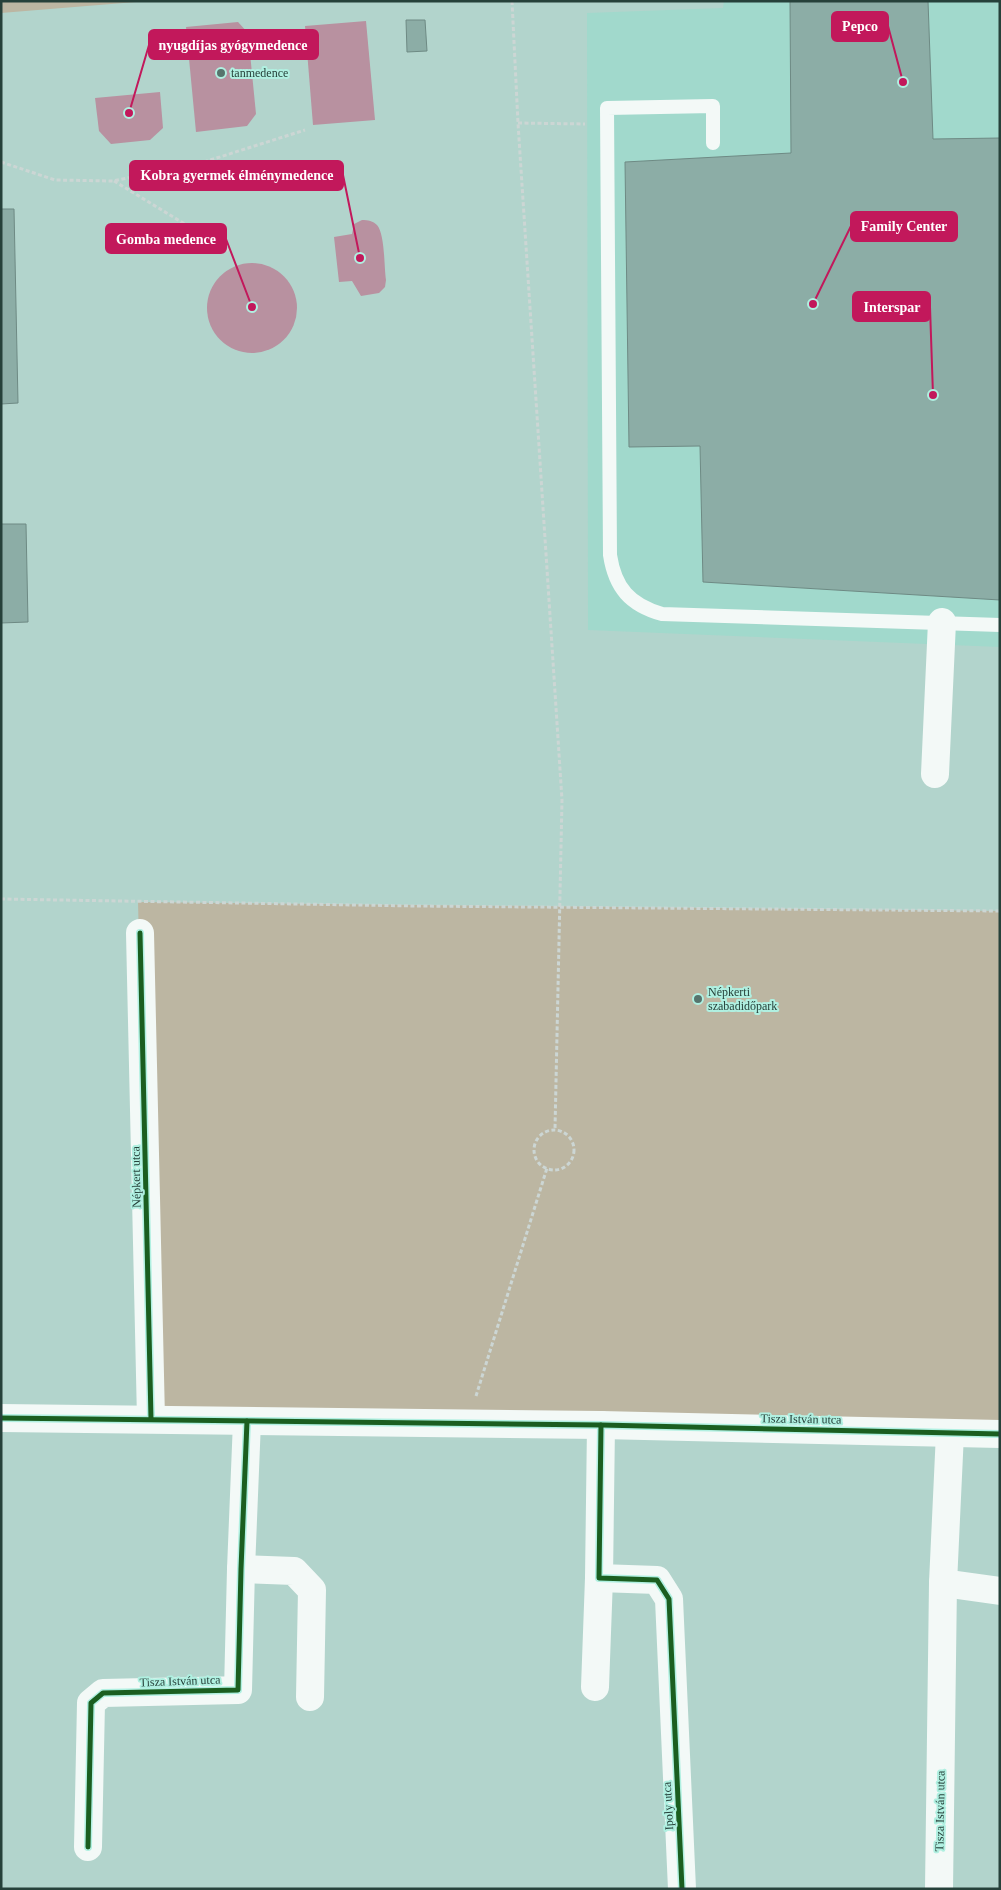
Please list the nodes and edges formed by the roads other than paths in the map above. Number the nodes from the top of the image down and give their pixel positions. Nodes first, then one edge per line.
1 (713, 144) dead end
2 (942, 622) junction
3 (1000, 625) edge
4 (935, 774) dead end
5 (140, 933) dead end
6 (1, 1418) edge
7 (151, 1420) junction
8 (247, 1421) junction
9 (601, 1425) junction
10 (950, 1433) junction
11 (1000, 1434) edge
12 (241, 1569) junction
13 (599, 1578) junction
14 (943, 1583) junction
15 (1000, 1591) edge
16 (595, 1687) dead end
17 (310, 1698) dead end
18 (88, 1848) dead end
19 (682, 1889) edge
20 (940, 1889) edge

1 - 2 lane
2 - 3 lane
2 - 4 street
5 - 7 street, Népkert utca
6 - 7 street, Tisza István utca
7 - 8 street, Tisza István utca
8 - 9 street, Tisza István utca
8 - 12 street, Tisza István utca
9 - 10 street, Tisza István utca
9 - 13 street
10 - 11 street, Tisza István utca
10 - 14 street, Tisza István utca
12 - 17 street
12 - 18 street, Tisza István utca
13 - 16 street
13 - 19 street, Ipoly utca
14 - 15 street
14 - 20 street, Tisza István utca

